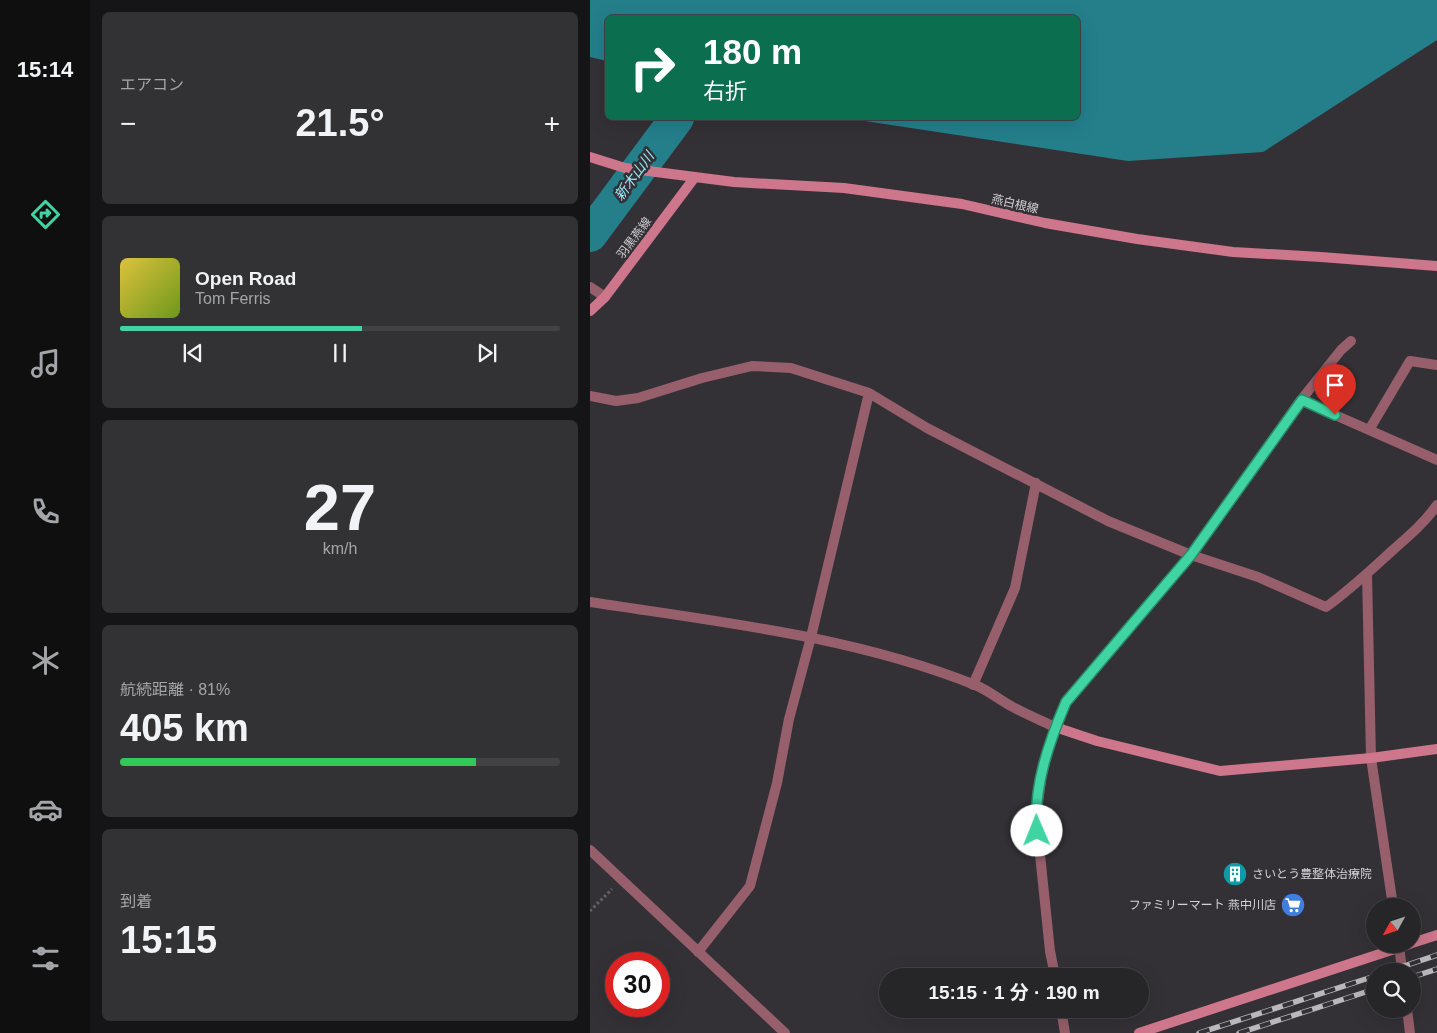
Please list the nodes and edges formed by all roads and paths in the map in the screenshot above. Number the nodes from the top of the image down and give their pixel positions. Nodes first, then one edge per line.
1 (590, 157) edge
2 (695, 177) junction
3 (1437, 266) edge
4 (590, 287) edge
5 (605, 297) junction
6 (590, 310) edge
7 (1351, 341) dead end
8 (1437, 366) edge
9 (869, 393) junction
10 (590, 396) edge
11 (1302, 400) junction
12 (1369, 430) junction
13 (1437, 460) edge
14 (1036, 483) junction
15 (1437, 505) edge
16 (1191, 555) junction
17 (1368, 574) junction
18 (590, 602) edge
19 (812, 637) junction
20 (973, 684) junction
21 (1055, 727) junction
22 (1437, 749) edge
23 (1371, 758) junction
24 (590, 850) edge
25 (620, 880) junction
26 (1392, 898) edge
27 (590, 911) edge
28 (1437, 935) edge
29 (1421, 940) edge
30 (698, 952) junction
31 (1378, 953) edge
32 (1053, 968) edge
33 (1062, 1018) edge
34 (1408, 1018) edge
35 (785, 1033) edge
36 (1065, 1033) edge
37 (1139, 1033) edge
38 (1410, 1033) edge

1 - 2 main road, 燕白根線
2 - 3 main road, 燕白根線
2 - 5 main road, 羽黒燕線
4 - 5 street
5 - 6 main road, 羽黒燕線
7 - 11 street
8 - 12 street
9 - 10 street
9 - 14 street
9 - 19 street
11 - 12 street
11 - 16 street
12 - 13 street
14 - 16 street
14 - 20 street
15 - 17 street
16 - 17 street
16 - 21 street
17 - 23 street
18 - 19 street
19 - 20 street
19 - 30 street
20 - 21 street
21 - 23 main road
21 - 32 street
22 - 23 main road
23 - 26 street
24 - 25 street
25 - 27 path
25 - 30 street
28 - 29 main road
30 - 35 street
31 - 37 main road
33 - 36 street
34 - 38 street

